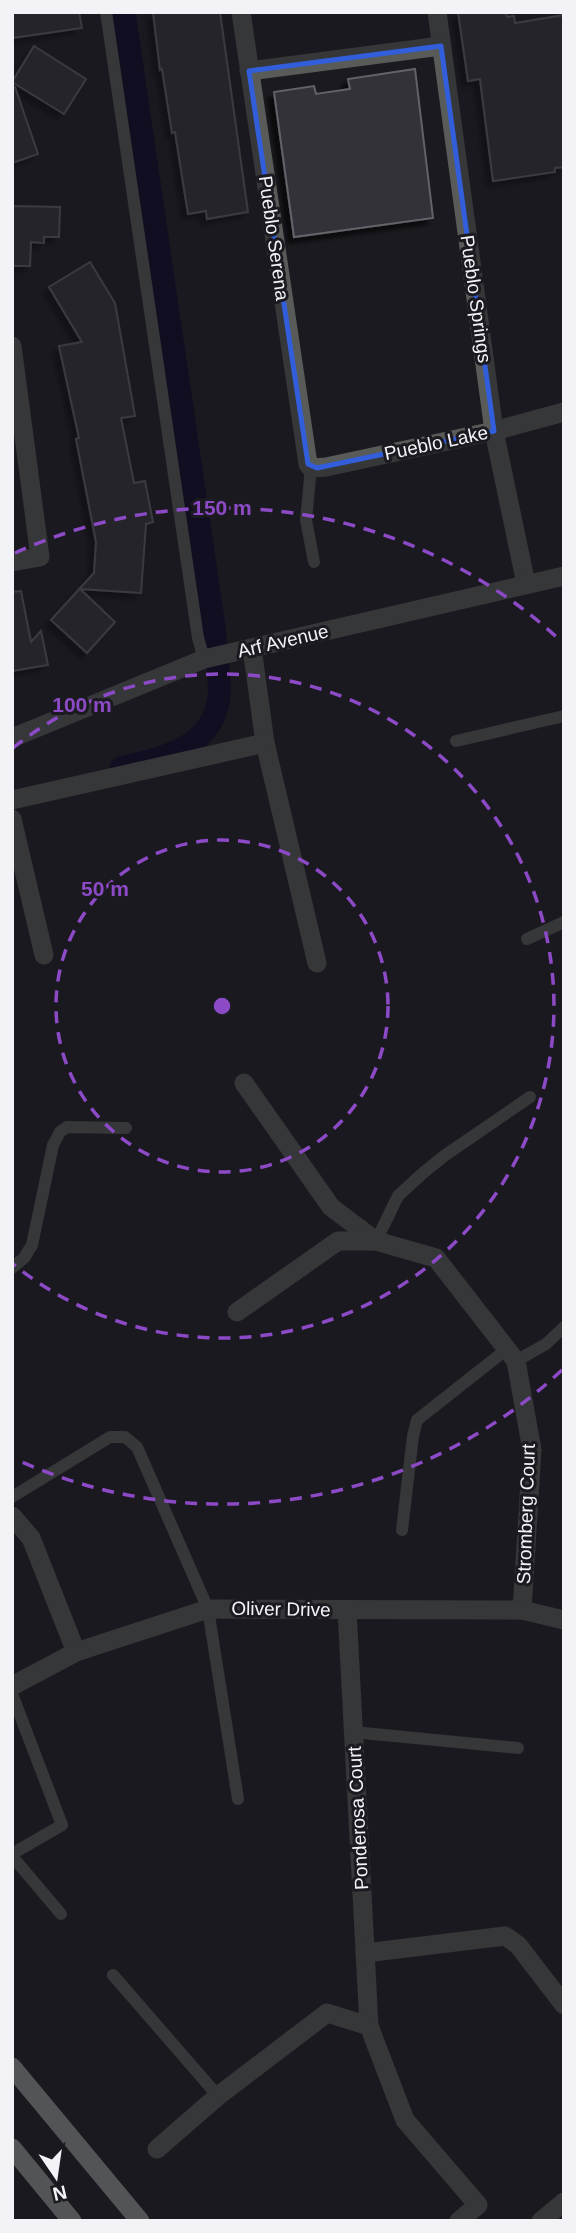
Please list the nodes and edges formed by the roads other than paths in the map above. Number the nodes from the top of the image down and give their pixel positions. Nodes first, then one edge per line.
1 (106, 12) edge
2 (241, 12) edge
3 (437, 12) edge
4 (441, 46) junction
5 (249, 71) junction
6 (12, 346) edge
7 (564, 412) edge
8 (494, 430) junction
9 (310, 466) junction
10 (12, 562) edge
11 (314, 562) dead end
12 (564, 576) edge
13 (526, 584) junction
14 (252, 648) junction
15 (204, 659) junction
16 (564, 716) edge
17 (12, 738) edge
18 (456, 741) dead end
19 (265, 743) junction
20 (12, 800) edge
21 (12, 819) edge
22 (564, 922) edge
23 (527, 939) dead end
24 (44, 955) dead end
25 (317, 963) dead end
26 (244, 1083) dead end
27 (530, 1097) dead end
28 (126, 1128) dead end
29 (376, 1241) junction
30 (12, 1268) edge
31 (237, 1312) dead end
32 (564, 1327) edge
33 (512, 1355) junction
34 (12, 1497) edge
35 (16, 1527) edge
36 (402, 1530) dead end
37 (208, 1609) junction
38 (347, 1610) junction
39 (522, 1610) junction
40 (564, 1620) edge
41 (76, 1652) junction
42 (12, 1686) edge
43 (12, 1694) edge
44 (354, 1732) junction
45 (518, 1748) dead end
46 (238, 1799) dead end
47 (12, 1855) edge
48 (61, 1914) dead end
49 (365, 1953) junction
50 (113, 1975) dead end
51 (564, 2005) edge
52 (369, 2026) junction
53 (12, 2067) edge
54 (218, 2096) junction
55 (12, 2148) edge
56 (158, 2149) dead end
57 (564, 2202) edge
58 (72, 2221) edge
59 (140, 2221) edge
60 (459, 2221) edge
61 (541, 2221) edge

1 - 15 lane
2 - 5 street, Pueblo Serena
3 - 4 street, Pueblo Springs
4 - 5 street
4 - 8 street, Pueblo Springs
5 - 9 street, Pueblo Serena
6 - 10 street
7 - 8 street, Pueblo Lake
8 - 9 street, Pueblo Lake
8 - 13 street, Pueblo Springs
9 - 11 lane
12 - 13 street, Arf Avenue
13 - 14 street, Arf Avenue
14 - 15 street, Arf Avenue
14 - 19 street
15 - 17 street, Arf Avenue
16 - 18 lane
19 - 20 street
19 - 25 street
21 - 24 street
22 - 23 lane
26 - 29 street
27 - 29 lane
28 - 30 lane
29 - 31 street
29 - 33 street, Stromberg Court
32 - 33 lane
33 - 36 lane
33 - 39 street, Stromberg Court
34 - 37 lane
35 - 41 street
37 - 38 street, Oliver Drive
37 - 41 street, Oliver Drive
37 - 46 lane
38 - 39 street, Oliver Drive
38 - 44 street, Ponderosa Court
39 - 40 street, Oliver Drive
41 - 42 street, Oliver Drive
43 - 47 lane
44 - 45 lane
44 - 49 street, Ponderosa Court
47 - 48 lane
49 - 51 street
49 - 52 street, Ponderosa Court
50 - 54 lane
52 - 54 street
52 - 60 street, Ponderosa Court
53 - 59 main road
54 - 56 street
55 - 58 main road
57 - 61 street

